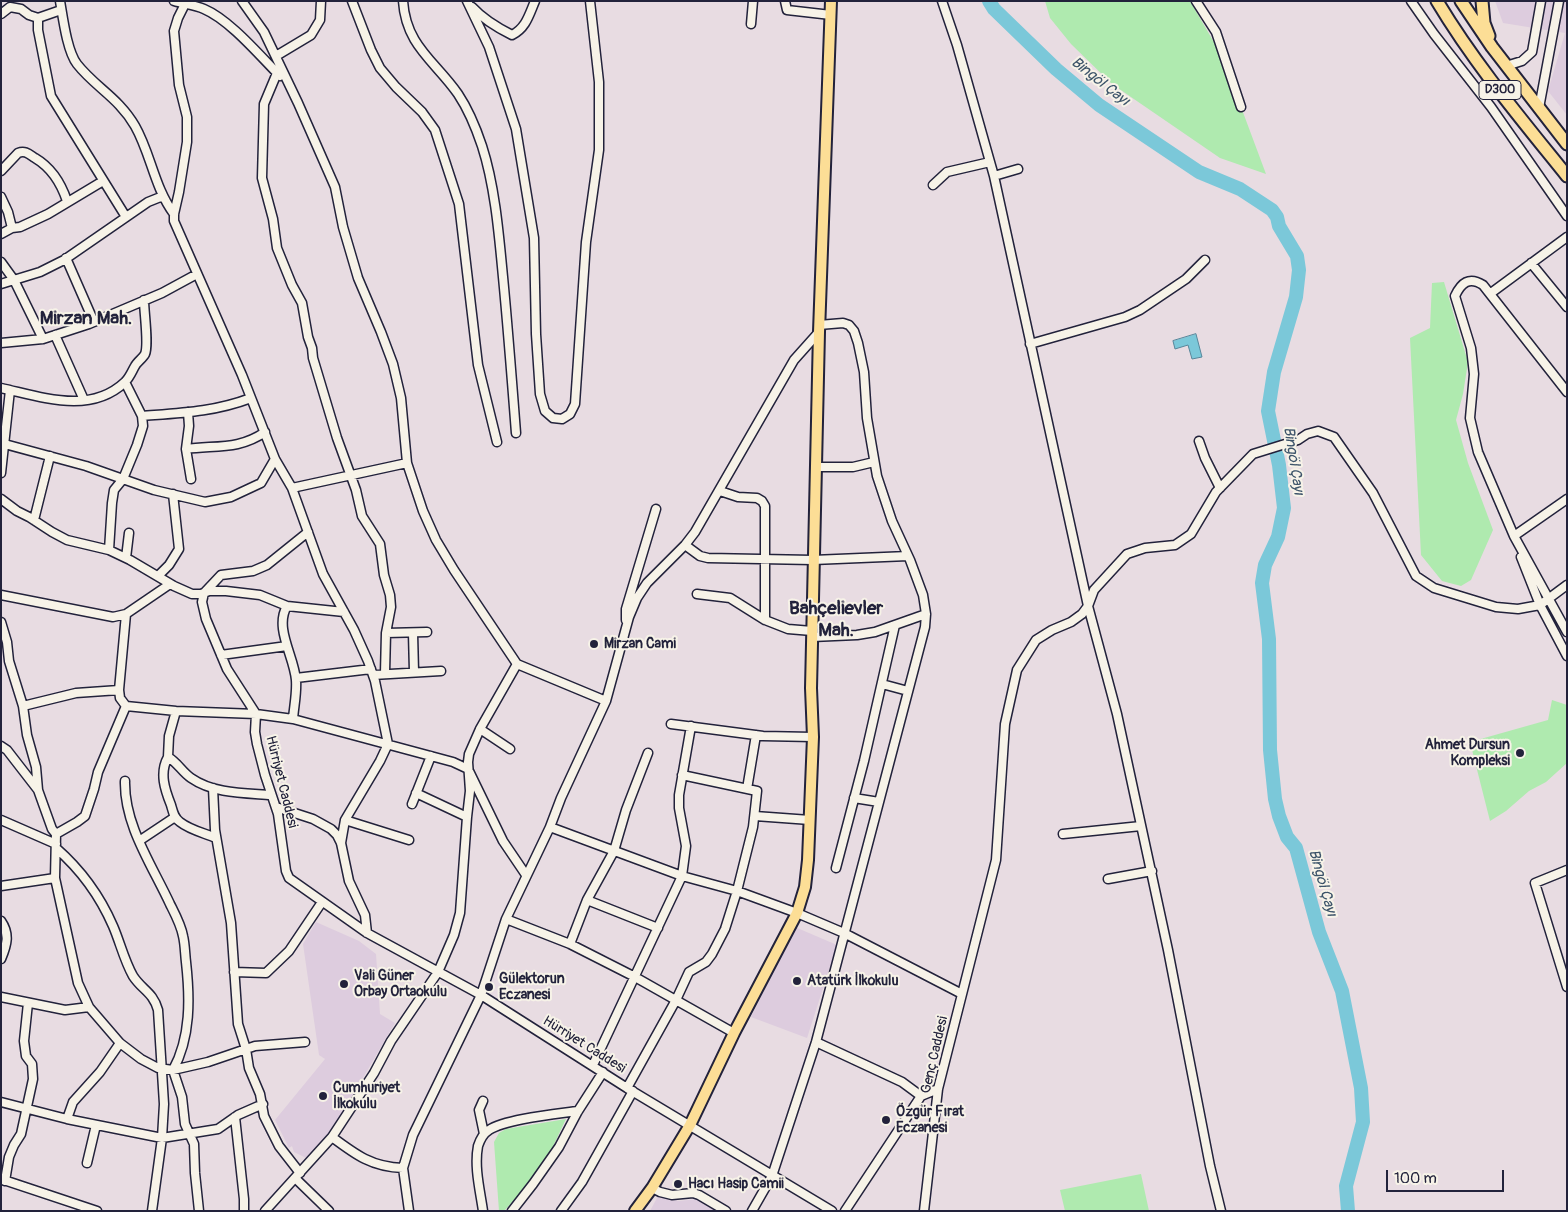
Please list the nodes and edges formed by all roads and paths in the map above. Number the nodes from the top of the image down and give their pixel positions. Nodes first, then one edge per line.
1 (60, 1) edge
2 (174, 1) edge
3 (242, 1) edge
4 (321, 1) edge
5 (352, 1) edge
6 (403, 1) edge
7 (467, 1) edge
8 (534, 1) edge
9 (590, 1) edge
10 (753, 1) edge
11 (785, 1) edge
12 (831, 1) edge
13 (942, 1) edge
14 (1196, 1) edge
15 (1411, 1) edge
16 (1437, 1) edge
17 (1461, 1) edge
18 (1482, 1) edge
19 (1541, 1) edge
20 (1559, 1) edge
21 (185, 4) junction
22 (61, 10) junction
23 (1, 14) edge
24 (831, 15) junction
25 (38, 18) junction
26 (751, 24) dead end
27 (1492, 47) junction
28 (276, 56) junction
29 (1506, 66) junction
30 (276, 73) junction
31 (291, 87) junction
32 (1241, 107) dead end
33 (1540, 108) junction
34 (1567, 144) edge
35 (990, 162) junction
36 (1018, 169) dead end
37 (1, 171) edge
38 (994, 176) junction
39 (1567, 176) edge
40 (103, 181) junction
41 (933, 184) dead end
42 (163, 196) junction
43 (1, 197) edge
44 (67, 201) junction
45 (174, 214) junction
46 (1567, 216) edge
47 (126, 217) junction
48 (12, 228) junction
49 (1, 234) edge
50 (1567, 236) edge
51 (66, 258) junction
52 (1205, 260) dead end
53 (1, 262) edge
54 (1531, 263) junction
55 (197, 274) junction
56 (14, 280) junction
57 (1, 284) edge
58 (1491, 293) junction
59 (144, 300) junction
60 (1567, 307) edge
61 (94, 322) junction
62 (819, 329) junction
63 (55, 335) junction
64 (43, 339) junction
65 (1, 343) edge
66 (1030, 344) junction
67 (125, 382) junction
68 (5, 389) edge
69 (1567, 392) edge
70 (251, 398) junction
71 (84, 400) junction
72 (188, 412) junction
73 (142, 416) junction
74 (265, 432) junction
75 (516, 432) dead end
76 (1199, 441) dead end
77 (497, 442) dead end
78 (3, 444) edge
79 (186, 448) junction
80 (50, 456) junction
81 (275, 459) junction
82 (874, 462) junction
83 (407, 463) junction
84 (816, 467) junction
85 (1, 474) edge
86 (349, 475) junction
87 (123, 479) junction
88 (191, 479) dead end
89 (292, 488) junction
90 (1220, 488) junction
91 (720, 491) junction
92 (173, 494) junction
93 (1, 499) edge
94 (1567, 499) edge
95 (656, 509) dead end
96 (34, 520) junction
97 (308, 532) junction
98 (129, 533) dead end
99 (1514, 536) junction
100 (685, 545) junction
101 (109, 550) junction
102 (908, 556) junction
103 (126, 558) junction
104 (765, 558) junction
105 (814, 560) junction
106 (158, 576) junction
107 (170, 584) junction
108 (1567, 585) edge
109 (204, 593) junction
110 (697, 594) dead end
111 (1, 595) edge
112 (1548, 599) junction
113 (1540, 605) junction
114 (287, 606) junction
115 (1088, 606) junction
116 (344, 612) junction
117 (126, 614) junction
118 (926, 614) junction
119 (765, 620) junction
120 (1, 622) edge
121 (896, 625) junction
122 (626, 627) junction
123 (427, 632) dead end
124 (1567, 632) edge
125 (386, 633) junction
126 (413, 633) junction
127 (812, 634) junction
128 (287, 646) junction
129 (221, 655) junction
130 (1567, 656) edge
131 (517, 664) junction
132 (441, 671) dead end
133 (372, 672) junction
134 (414, 672) junction
135 (386, 673) junction
136 (296, 678) junction
137 (882, 684) junction
138 (119, 690) junction
139 (908, 690) junction
140 (606, 701) junction
141 (23, 706) junction
142 (126, 706) junction
143 (176, 711) junction
144 (256, 714) junction
145 (293, 719) junction
146 (671, 724) dead end
147 (691, 726) junction
148 (480, 729) junction
149 (756, 735) junction
150 (813, 737) junction
151 (388, 744) junction
152 (1, 746) edge
153 (510, 749) dead end
154 (648, 753) dead end
155 (431, 756) junction
156 (168, 757) junction
157 (468, 770) junction
158 (682, 775) junction
159 (125, 781) dead end
160 (212, 788) junction
161 (747, 789) junction
162 (38, 790) junction
163 (416, 793) junction
164 (271, 794) junction
165 (854, 798) junction
166 (879, 802) junction
167 (412, 804) dead end
168 (276, 807) junction
169 (754, 816) junction
170 (175, 817) junction
171 (467, 817) junction
172 (1, 820) edge
173 (345, 820) junction
174 (810, 820) junction
175 (1141, 826) junction
176 (550, 827) junction
177 (56, 834) junction
178 (1063, 834) dead end
179 (216, 838) junction
180 (409, 840) dead end
181 (139, 841) junction
182 (342, 843) junction
183 (56, 846) junction
184 (614, 851) junction
185 (836, 868) dead end
186 (1567, 870) edge
187 (1152, 871) junction
188 (526, 875) junction
189 (682, 876) junction
190 (55, 878) junction
191 (1108, 880) dead end
192 (1, 886) edge
193 (737, 891) junction
194 (587, 900) junction
195 (322, 902) junction
196 (797, 914) junction
197 (506, 919) junction
198 (1, 921) edge
199 (658, 928) junction
200 (367, 933) junction
201 (844, 933) junction
202 (570, 944) junction
203 (1, 959) edge
204 (234, 972) junction
205 (438, 972) junction
206 (635, 977) junction
207 (1566, 984) edge
208 (962, 994) junction
209 (481, 995) junction
210 (1, 997) edge
211 (676, 1000) junction
212 (28, 1003) junction
213 (89, 1007) junction
214 (734, 1033) junction
215 (305, 1042) dead end
216 (816, 1042) junction
217 (120, 1043) junction
218 (246, 1049) junction
219 (593, 1065) junction
220 (162, 1068) junction
221 (173, 1070) junction
222 (603, 1072) junction
223 (630, 1089) junction
224 (938, 1089) junction
225 (921, 1096) junction
226 (483, 1101) dead end
227 (1, 1102) edge
228 (263, 1104) junction
229 (26, 1108) junction
230 (578, 1110) junction
231 (234, 1117) junction
232 (67, 1119) junction
233 (96, 1125) junction
234 (690, 1125) junction
235 (191, 1134) junction
236 (484, 1134) junction
237 (332, 1137) junction
238 (162, 1138) junction
239 (88, 1163) dead end
240 (403, 1168) junction
241 (297, 1176) junction
242 (772, 1176) junction
243 (3, 1180) edge
244 (652, 1188) junction
245 (97, 1211) edge
246 (152, 1211) edge
247 (199, 1211) edge
248 (244, 1211) edge
249 (265, 1211) edge
250 (329, 1211) edge
251 (409, 1211) edge
252 (483, 1211) edge
253 (512, 1211) edge
254 (561, 1211) edge
255 (635, 1211) edge
256 (726, 1211) edge
257 (752, 1211) edge
258 (832, 1211) edge
259 (845, 1211) edge
260 (924, 1211) edge
261 (1220, 1211) edge

1 - 22 street
2 - 21 street
3 - 28 street
4 - 28 street
5 - 77 street
6 - 75 street
7 - 8 street
7 - 9 street
10 - 26 street
11 - 24 street
12 - 24 main road
13 - 35 street
14 - 32 street
15 - 46 street
16 - 39 highway, D300
17 - 27 highway, D300
18 - 27 highway
19 - 29 street
20 - 33 street
21 - 30 street
21 - 45 street
22 - 25 street
22 - 42 street
23 - 25 street
24 - 62 main road
25 - 40 street
27 - 29 highway, D300
28 - 31 street
29 - 33 highway, D300
30 - 31 street
30 - 86 street
31 - 83 street
33 - 34 highway, D300
35 - 38 street
35 - 41 street
36 - 38 street
37 - 44 street
38 - 66 street
40 - 44 street
40 - 47 street
42 - 45 street
42 - 47 street
43 - 48 street
44 - 48 street
45 - 55 street
47 - 51 street
48 - 49 street
50 - 54 street
51 - 56 street
51 - 61 street
52 - 66 street
53 - 56 street
54 - 58 street
54 - 60 street
55 - 59 street
55 - 70 street
56 - 57 street
56 - 64 street
58 - 69 street
58 - 99 street
59 - 61 street
59 - 67 street
61 - 63 street
62 - 82 street
62 - 84 main road
62 - 91 street
63 - 64 street
63 - 71 street
64 - 65 street
66 - 115 street
67 - 71 street
67 - 73 street
68 - 71 street
68 - 78 street
70 - 72 street
70 - 74 street
72 - 73 street
72 - 79 street
73 - 87 street
74 - 79 street
74 - 81 street
76 - 90 street
78 - 80 street
78 - 85 street
79 - 88 street
80 - 87 street
80 - 96 street
81 - 89 street
81 - 92 street
82 - 84 street
82 - 102 street
83 - 86 street
83 - 131 street
84 - 105 main road
86 - 89 street
86 - 125 street
87 - 92 street
87 - 101 street
89 - 97 street
90 - 113 street
90 - 115 street
91 - 100 street
91 - 104 street
92 - 106 street
93 - 96 street
94 - 99 street
95 - 122 street
96 - 101 street
97 - 109 street
97 - 116 street
98 - 103 street
99 - 112 street
99 - 113 street
100 - 104 street
100 - 122 street
101 - 103 street
102 - 105 street
102 - 118 street
103 - 106 street
104 - 105 street
104 - 119 street
105 - 127 main road
106 - 107 street
107 - 109 street
107 - 117 street
108 - 112 street
109 - 114 street
109 - 129 street
110 - 119 street
111 - 117 street
112 - 113 street
112 - 124 street
113 - 130 street
114 - 116 street
114 - 128 street
115 - 175 street
115 - 208 street, Genç Caddesi
116 - 133 street
117 - 138 street
118 - 121 street
118 - 139 street
119 - 127 street
120 - 141 street
121 - 127 street
121 - 137 street
122 - 140 street
123 - 126 street
125 - 126 street
125 - 135 street
126 - 134 street
127 - 150 main road
128 - 129 street
128 - 136 street
129 - 144 street
131 - 140 street
131 - 148 street
132 - 134 street
133 - 135 street
133 - 136 street
133 - 151 street
134 - 135 street
136 - 145 street
137 - 139 street
137 - 165 street
138 - 141 street
138 - 142 street
139 - 166 street
140 - 176 street
141 - 162 street
142 - 143 street
142 - 177 street
143 - 144 street
143 - 156 street
144 - 145 street
144 - 164 street, Hürriyet Caddesi
145 - 151 street
146 - 147 street
147 - 149 street
147 - 158 street
148 - 153 street
148 - 157 street
149 - 150 street
149 - 161 street
150 - 174 main road
151 - 155 street
151 - 173 street
152 - 162 street
154 - 184 street
155 - 157 street
155 - 163 street
156 - 160 street
156 - 170 street
157 - 171 street
157 - 188 street
158 - 161 street
158 - 189 street
159 - 181 street
160 - 164 street
160 - 179 street
161 - 169 street
162 - 177 street
163 - 167 street
163 - 171 street
164 - 168 street, Hürriyet Caddesi
165 - 166 street
165 - 185 street
166 - 201 street
168 - 182 street
168 - 195 street, Hürriyet Caddesi
169 - 174 street
169 - 193 street
170 - 179 street
170 - 181 street
171 - 205 street
172 - 183 street
173 - 180 street
173 - 182 street
174 - 196 main road
175 - 178 street
175 - 187 street
176 - 184 street
176 - 188 street
177 - 183 street
179 - 204 street
181 - 221 street
182 - 200 street
183 - 190 street
183 - 220 street
184 - 189 street
184 - 194 street
186 - 207 street
187 - 191 street
187 - 261 street
188 - 197 street
189 - 193 street
189 - 199 street
190 - 192 street
190 - 213 street
193 - 196 street
193 - 211 street
194 - 199 street
194 - 202 street
195 - 200 street, Hürriyet Caddesi
195 - 204 street
196 - 201 street
196 - 214 main road
197 - 202 street
197 - 209 street
198 - 203 street
199 - 206 street
200 - 205 street, Hürriyet Caddesi
201 - 208 street
201 - 216 street
202 - 206 street
204 - 218 street
205 - 209 street, Hürriyet Caddesi
205 - 237 street
206 - 211 street
206 - 219 street
208 - 224 street, Genç Caddesi
209 - 219 street, Hürriyet Caddesi
209 - 240 street
210 - 212 street
211 - 214 street
211 - 223 street
212 - 213 street
212 - 229 street
213 - 217 street
214 - 234 main road
215 - 218 street
216 - 225 street
216 - 242 street
217 - 220 street
217 - 232 street
218 - 221 street
218 - 228 street
219 - 222 street, Hürriyet Caddesi
220 - 221 street
220 - 238 street
221 - 235 street
222 - 223 street, Hürriyet Caddesi
222 - 230 street
223 - 234 street, Hürriyet Caddesi
223 - 254 street
224 - 225 street
224 - 260 street, Genç Caddesi
225 - 259 street
226 - 236 street
227 - 229 street
228 - 231 street
228 - 241 street
229 - 232 street
229 - 243 street
230 - 236 street
230 - 253 street
231 - 235 street
231 - 248 street
232 - 233 street
233 - 238 street
233 - 239 street
234 - 242 street, Hürriyet Caddesi
234 - 244 main road
235 - 238 street
235 - 247 street
236 - 252 street
237 - 240 street
237 - 241 street
238 - 246 street
240 - 251 street
241 - 249 street
241 - 250 street
242 - 257 street
242 - 258 street, Hürriyet Caddesi
243 - 245 street
244 - 255 main road
244 - 256 street

